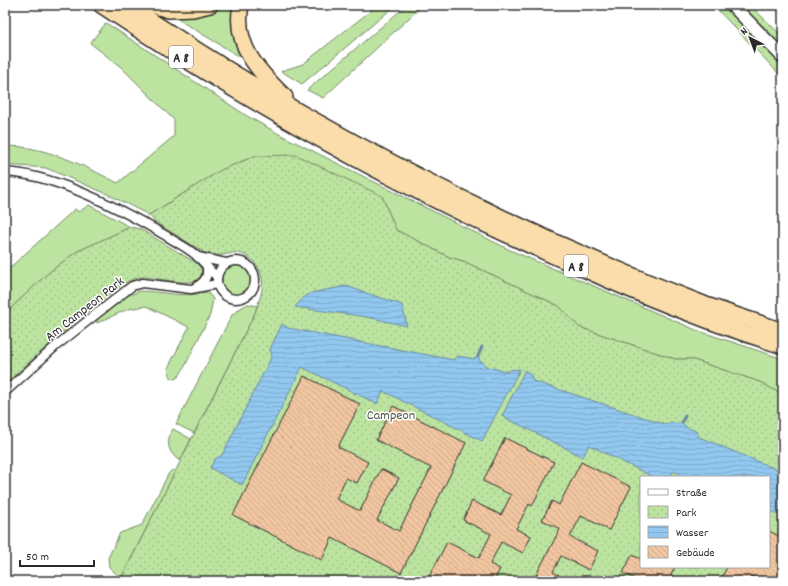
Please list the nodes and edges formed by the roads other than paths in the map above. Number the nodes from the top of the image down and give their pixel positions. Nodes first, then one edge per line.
1 (101, 5) edge
2 (127, 5) edge
3 (152, 5) edge
4 (210, 5) edge
5 (241, 5) edge
6 (732, 5) edge
7 (783, 57) edge
8 (274, 92) junction
9 (5, 172) edge
10 (198, 257) junction
11 (226, 263) junction
12 (207, 268) junction
13 (217, 281) junction
14 (191, 289) junction
15 (783, 331) edge
16 (783, 346) edge
17 (5, 392) edge

1 - 16 highway, A 8
2 - 8 highway, A 8
3 - 4 highway
5 - 8 highway
6 - 7 main road
8 - 15 highway, A 8
9 - 10 street
10 - 11 street
10 - 12 street
11 - 13 street
11 - 13 street
12 - 13 street
12 - 14 street
13 - 14 street, Am Campeon Park
14 - 17 street, Am Campeon Park

